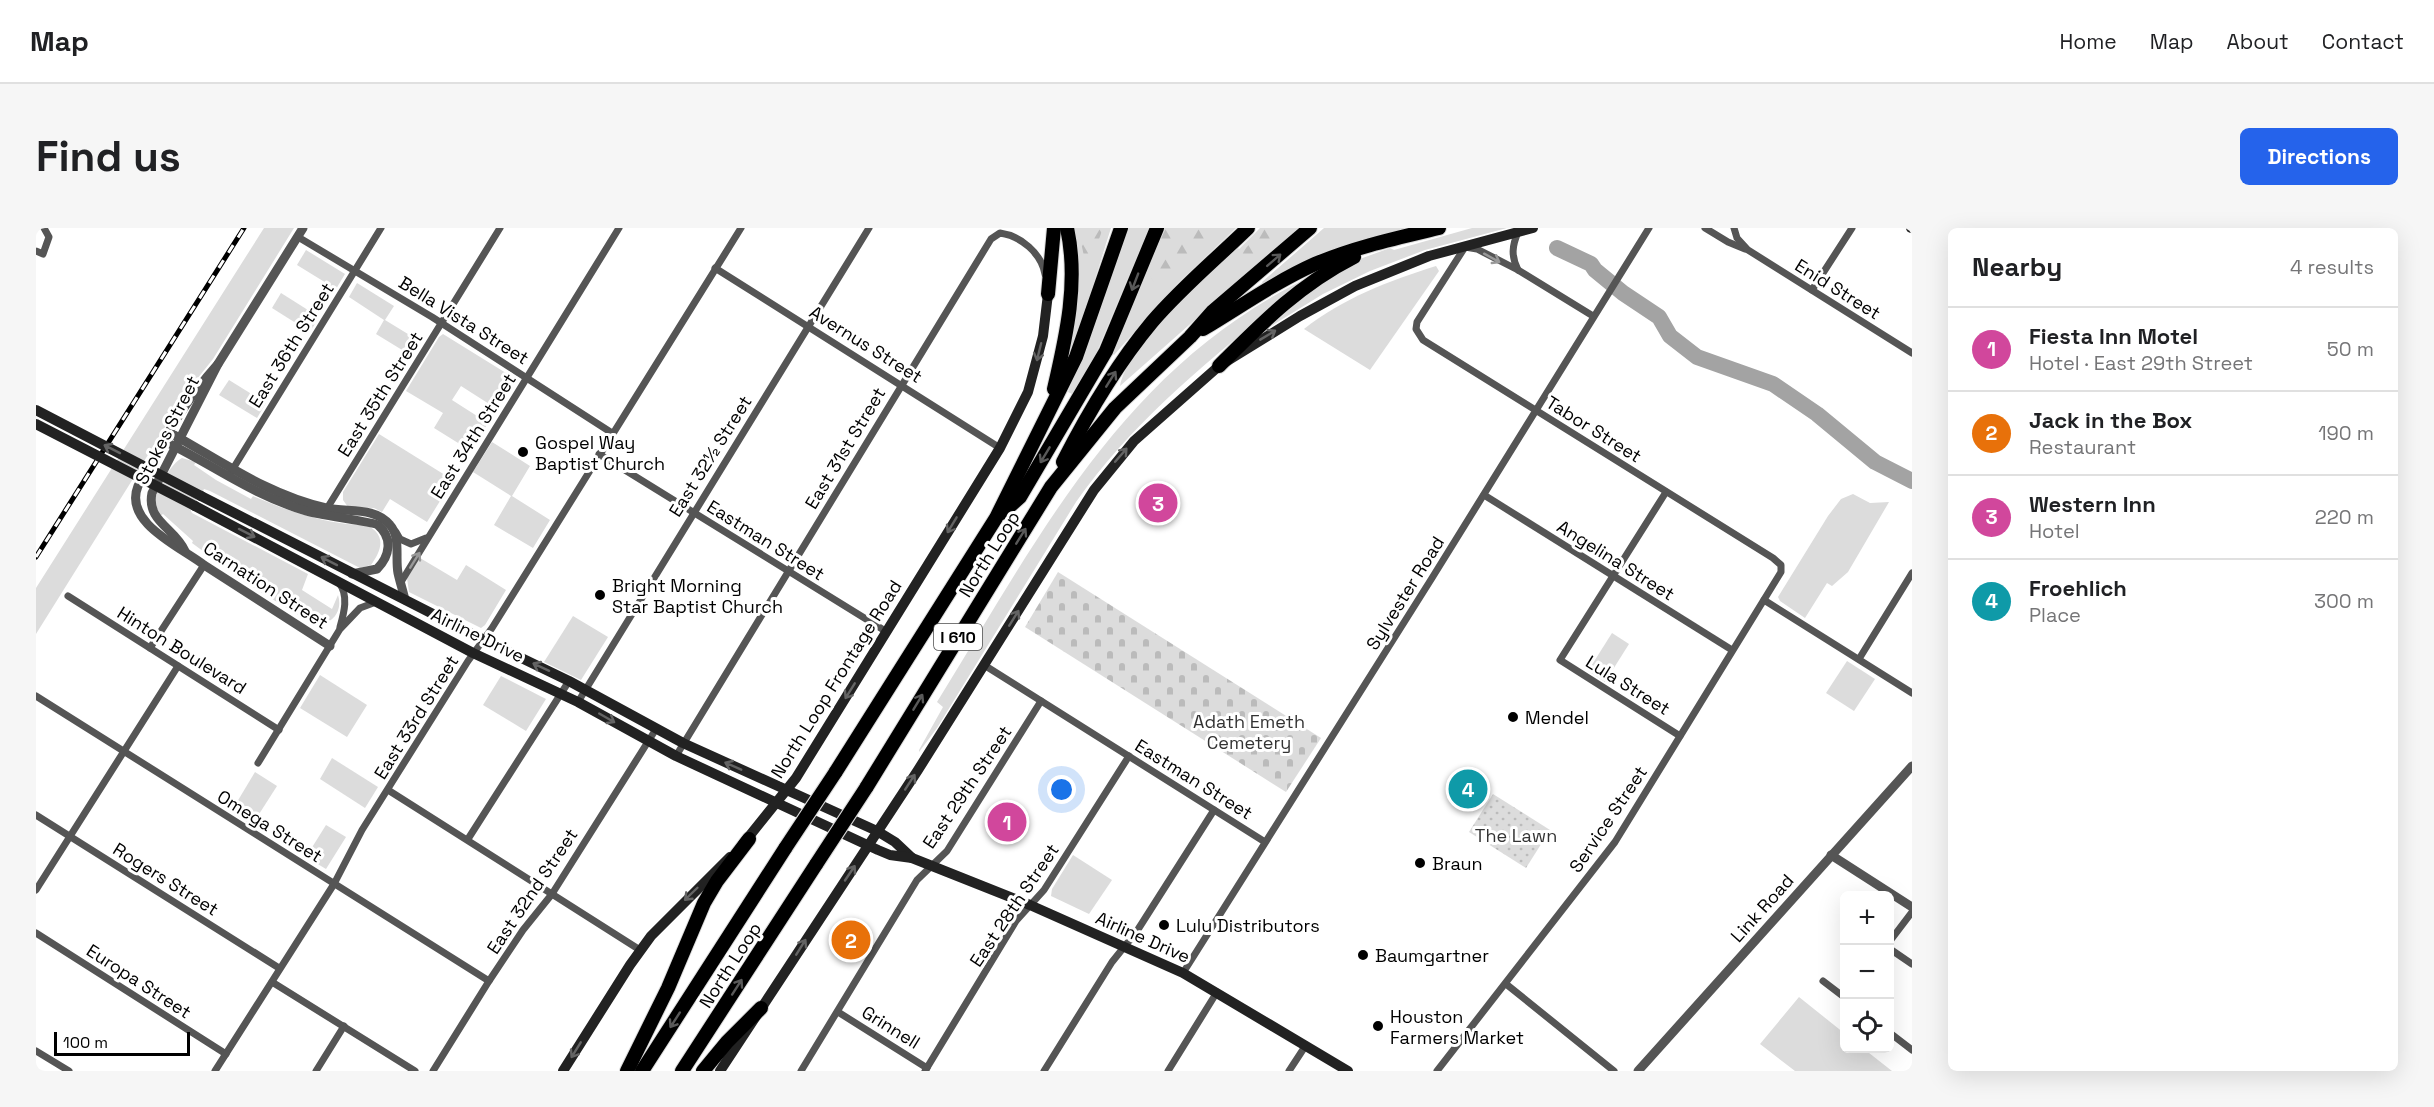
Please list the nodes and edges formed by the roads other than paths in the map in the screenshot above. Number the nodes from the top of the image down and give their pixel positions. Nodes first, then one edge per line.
1 (44, 228) edge
2 (381, 228) edge
3 (500, 228) edge
4 (619, 228) edge
5 (741, 228) edge
6 (869, 228) edge
7 (1054, 228) edge
8 (1067, 228) edge
9 (1121, 228) edge
10 (1158, 228) edge
11 (1248, 228) edge
12 (1310, 228) edge
13 (1439, 228) edge
14 (1533, 228) edge
15 (1649, 228) edge
16 (1705, 228) edge
17 (1734, 228) edge
18 (1852, 228) edge
19 (300, 232) edge
20 (1518, 232) junction
21 (1407, 236) junction
22 (1465, 247) junction
23 (1748, 250) junction
24 (40, 253) edge
25 (715, 268) junction
26 (355, 270) junction
27 (1518, 270) junction
28 (1812, 290) junction
29 (1048, 294) junction
30 (1593, 316) junction
31 (442, 323) junction
32 (808, 326) junction
33 (1190, 337) junction
34 (1912, 353) edge
35 (218, 364) junction
36 (1219, 366) junction
37 (528, 377) junction
38 (902, 384) junction
39 (1049, 409) junction
40 (36, 410) edge
41 (1535, 410) junction
42 (36, 424) edge
43 (612, 433) junction
44 (165, 436) junction
45 (177, 442) junction
46 (1000, 448) junction
47 (599, 454) junction
48 (230, 473) junction
49 (1051, 487) junction
50 (1666, 492) junction
51 (1484, 495) junction
52 (198, 501) junction
53 (326, 512) junction
54 (693, 512) junction
55 (996, 518) junction
56 (395, 532) junction
57 (429, 537) junction
58 (185, 551) junction
59 (204, 565) junction
60 (1782, 568) joint
61 (788, 571) junction
62 (352, 573) junction
63 (1912, 573) edge
64 (1612, 575) junction
65 (333, 578) junction
66 (401, 582) junction
67 (68, 596) dead end
68 (405, 600) junction
69 (1764, 600) junction
70 (378, 602) junction
71 (340, 629) junction
72 (887, 632) junction
73 (482, 639) junction
74 (330, 646) junction
75 (150, 648) junction
76 (1732, 650) junction
77 (473, 653) junction
78 (1859, 659) junction
79 (984, 664) junction
80 (178, 666) junction
81 (569, 681) junction
82 (586, 689) junction
83 (561, 693) junction
84 (1912, 693) edge
85 (36, 696) edge
86 (1041, 701) junction
87 (578, 702) junction
88 (656, 729) junction
89 (279, 730) junction
90 (1680, 736) junction
91 (648, 741) junction
92 (683, 742) junction
93 (124, 751) junction
94 (675, 756) junction
95 (1129, 756) junction
96 (258, 764) dead end
97 (1912, 766) edge
98 (388, 790) junction
99 (786, 790) junction
100 (777, 801) junction
101 (1215, 810) junction
102 (36, 815) edge
103 (877, 831) junction
104 (70, 836) junction
105 (468, 839) junction
106 (749, 839) junction
107 (1265, 842) junction
108 (868, 846) junction
109 (1831, 855) junction
110 (912, 858) junction
111 (931, 866) junction
112 (334, 884) junction
113 (36, 890) edge
114 (552, 894) junction
115 (1030, 905) junction
116 (1912, 907) edge
117 (1912, 912) edge
118 (36, 933) edge
119 (1894, 936) edge
120 (1125, 946) junction
121 (640, 950) junction
122 (1894, 952) edge
123 (1912, 963) edge
124 (279, 968) junction
125 (1183, 973) junction
126 (489, 981) junction
127 (1823, 981) dead end
128 (272, 982) junction
129 (1506, 984) junction
130 (1217, 992) junction
131 (1840, 992) edge
132 (761, 1008) junction
133 (838, 1012) junction
134 (344, 1026) junction
135 (1894, 1036) edge
136 (1306, 1045) junction
137 (1912, 1050) edge
138 (36, 1051) edge
139 (226, 1054) junction
140 (926, 1069) edge
141 (69, 1071) edge
142 (215, 1071) edge
143 (316, 1071) edge
144 (415, 1071) edge
145 (433, 1071) edge
146 (563, 1071) edge
147 (627, 1071) edge
148 (642, 1071) edge
149 (682, 1071) edge
150 (704, 1071) edge
151 (720, 1071) edge
152 (801, 1071) edge
153 (1044, 1071) edge
154 (1168, 1071) edge
155 (1289, 1071) edge
156 (1348, 1071) edge
157 (1437, 1071) edge
158 (1614, 1071) edge
159 (1638, 1071) edge

1 - 24 street
2 - 26 street, East 36th Street
3 - 31 street, East 35th Street
4 - 37 street, East 34th Street
5 - 25 street, East 33rd Street
6 - 32 street, East 32½ Street
7 - 29 highway
8 - 39 highway
9 - 39 highway, North Loop / I 610
10 -> 55 highway
49 -> 11 highway
33 -> 12 highway, North Loop / I 610
13 - 21 highway
14 - 20 main road
15 - 30 street, Sylvester Road
16 - 23 street, Enid Street
17 - 23 street, Enid Street
18 - 28 street
19 - 26 street, Bella Vista Street
19 - 35 street, Stokes Street
20 - 22 main road
20 - 27 street
21 - 33 highway
21 - 36 highway
22 -> 27 street
36 -> 22 main road
22 - 41 street, Tabor Street
23 - 28 street, Enid Street
25 - 32 street, Avernus Street
25 - 43 street, East 33rd Street
26 - 31 street, Bella Vista Street
26 - 48 street, East 36th Street
27 - 30 street
28 - 34 street, Enid Street
29 - 38 street, East 31st Street
29 -> 46 main road, North Loop Frontage Road
30 - 41 street, Sylvester Road
31 - 37 street, Bella Vista Street
31 - 53 street, East 35th Street
32 - 38 street, Avernus Street
32 - 54 street, East 32½ Street
33 - 49 highway, North Loop / I 610
35 - 44 street, Stokes Street
35 - 45 street, Stokes Street
79 -> 36 main road
37 - 43 street, Bella Vista Street
37 - 57 street, East 34th Street
38 - 46 street, Avernus Street
38 - 61 street, East 31st Street
39 - 55 highway, North Loop / I 610
52 -> 40 main road, Airline Drive, bridge
41 - 50 street, Tabor Street
41 - 51 street, Sylvester Road
42 - 52 main road, Airline Drive, bridge
43 - 47 street, East 33rd Street
44 - 45 street
44 - 58 street, Stokes Street
45 - 48 street
45 - 58 street, Stokes Street
46 -> 72 main road, North Loop Frontage Road
47 - 54 street, Eastman Street
47 - 73 street, East 33rd Street
48 - 53 street
149 -> 49 highway, North Loop / I 610, bridge
50 - 60 street, Tabor Street
50 - 64 street
51 - 64 street, Angelina Street
51 - 107 street, Sylvester Road
62 -> 52 main road, Airline Drive
52 -> 65 main road, Airline Drive
53 - 56 street
53 - 62 street
54 - 61 street, Eastman Street
54 - 82 street, East 32½ Street
55 -> 148 highway, North Loop / I 610, bridge
56 - 57 street
56 - 66 street
66 -> 57 street, East 34th Street
58 - 59 street, Carnation Street
59 - 74 street, Carnation Street
59 - 75 street
60 - 69 street, Service Street
61 - 72 street, Eastman Street
61 - 92 street, East 31st Street
62 - 68 main road, Airline Drive
63 - 78 street
64 - 76 street, Angelina Street
64 - 90 street, Lula Street
65 - 70 main road, Airline Drive
65 - 71 street
66 - 68 street
67 - 75 street, Hinton Boulevard
68 - 73 main road, Airline Drive
69 - 76 street, Service Street
69 - 78 street
70 - 71 street
70 - 77 main road, Airline Drive
71 - 74 street
72 -> 99 main road, North Loop Frontage Road
73 - 77 street, East 33rd Street
81 -> 73 main road, Airline Drive
74 - 89 street
75 - 80 street, Hinton Boulevard
76 - 90 street, Service Street
77 - 83 main road, Airline Drive
77 - 98 street, East 33rd Street
78 - 84 street
79 - 86 street, Eastman Street
103 -> 79 main road
80 - 89 street, Hinton Boulevard
80 - 93 street
81 - 82 main road, Airline Drive
81 - 83 street
82 - 87 street, East 32½ Street
82 - 88 main road, Airline Drive
83 - 87 main road, Airline Drive
83 - 105 street
85 - 93 street, Omega Street
86 - 95 street, Eastman Street
86 - 111 street, East 29th Street
87 -> 91 main road, Airline Drive
88 - 91 street, East 32nd Street
88 - 92 main road, Airline Drive
89 - 96 street
90 - 129 street, Service Street
91 - 94 main road, Airline Drive
91 - 114 street, East 32nd Street
92 - 94 street, East 31st Street
99 -> 92 main road, Airline Drive
93 - 104 street
93 - 112 street, Omega Street
94 - 100 main road, Airline Drive
95 - 101 street, Eastman Street
95 - 115 street, East 28th Street
97 - 109 street, Link Road
98 - 105 street
98 - 112 street, East 33rd Street
99 - 100 main road, North Loop Frontage Road
99 - 103 main road, Airline Drive
100 - 106 main road, North Loop Frontage Road
100 - 108 main road, Airline Drive
101 - 107 street, Eastman Street
101 - 120 street
102 - 104 street, Rogers Street
103 - 108 main road
103 - 110 main road, Airline Drive
104 - 113 street
104 - 124 street, Rogers Street
105 - 114 street
106 -> 121 main road, North Loop Frontage Road
106 - 147 highway
107 - 125 street, Sylvester Road
108 - 110 main road, Airline Drive
132 -> 108 main road
109 - 116 street
109 - 159 street, Link Road
110 - 111 main road, Airline Drive
111 - 115 main road, Airline Drive
111 - 133 street, East 29th Street
112 - 124 street, East 33rd Street
112 - 126 street, Omega Street
114 - 121 street
114 - 126 street, East 32nd Street
115 - 120 main road, Airline Drive
115 - 140 street, East 28th Street
117 - 119 street
118 - 139 street, Europa Street
120 - 125 main road, Airline Drive
120 - 153 street
121 -> 146 main road, North Loop Frontage Road
122 - 123 street
124 - 128 street, East 33rd Street
125 - 130 main road, Airline Drive
126 - 145 street, East 32nd Street
127 - 131 street
128 - 134 street
128 - 139 street, East 33rd Street
129 - 157 street, Service Street
129 - 158 street
130 - 136 main road, Airline Drive
130 - 154 street
132 - 150 highway
132 - 151 main road
133 - 140 street, Grinnell
133 - 152 street, East 29th Street
134 - 143 street
134 - 144 street
135 - 137 street
136 - 155 street
136 - 156 main road, Airline Drive
138 - 141 street
139 - 142 street, East 33rd Street

